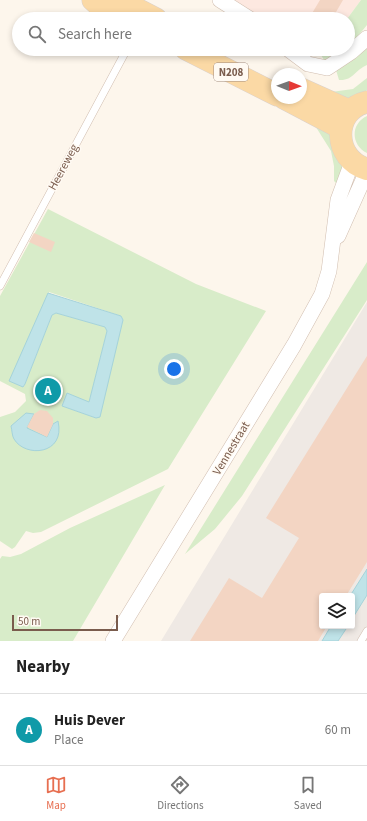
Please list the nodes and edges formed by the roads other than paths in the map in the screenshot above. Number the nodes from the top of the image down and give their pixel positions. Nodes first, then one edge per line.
1 (92, 0) edge
2 (114, 0) edge
3 (220, 0) edge
4 (118, 12) edge
5 (133, 12) edge
6 (239, 12) edge
7 (367, 38) edge
8 (355, 48) edge
9 (123, 56) edge
10 (200, 56) edge
11 (231, 56) edge
12 (297, 56) edge
13 (345, 56) edge
14 (271, 75) edge
15 (271, 92) edge
16 (307, 92) edge
17 (307, 103) edge
18 (353, 114) edge
19 (362, 167) edge
20 (0, 286) edge
21 (367, 631) edge
22 (113, 641) edge
23 (361, 641) edge

1 - 4 main road
2 - 5 main road
3 - 6 street
7 - 8 street
9 - 20 lane, Heereweg
10 - 15 main road, N208
11 - 14 main road, N208
12 - 13 street
16 - 18 main road
17 - 18 main road
18 - 19 main road
19 - 22 street, Vennestraat
21 - 23 lane

